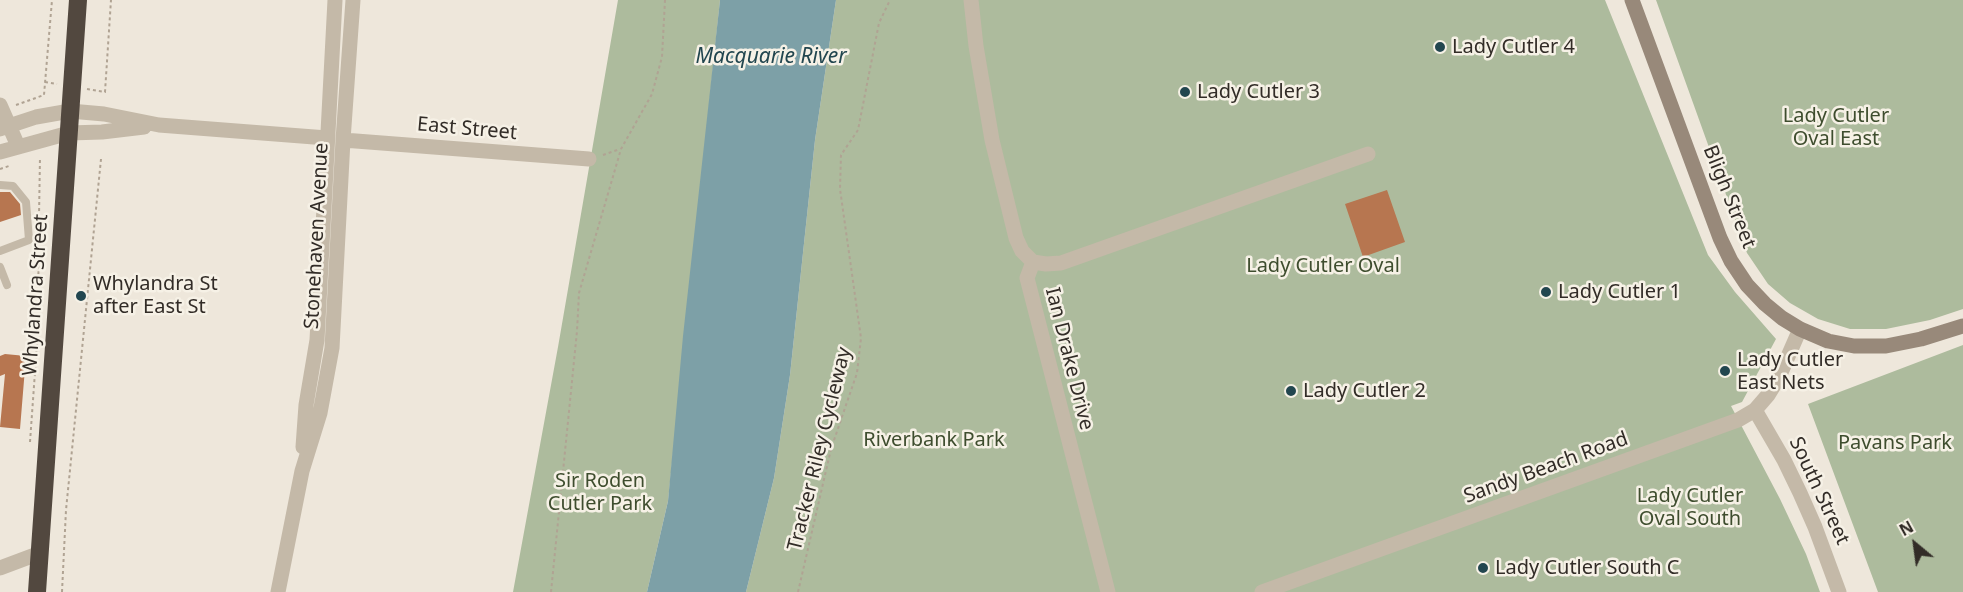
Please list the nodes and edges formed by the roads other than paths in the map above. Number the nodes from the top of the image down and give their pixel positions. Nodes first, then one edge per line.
1 (78, 0) edge
2 (335, 0) edge
3 (353, 0) edge
4 (971, 0) edge
5 (1632, 0) edge
6 (8, 105) edge
7 (70, 111) junction
8 (159, 125) junction
9 (5, 127) edge
10 (69, 133) junction
11 (327, 138) junction
12 (343, 140) junction
13 (18, 146) junction
14 (0, 152) edge
15 (1368, 154) dead end
16 (589, 159) road end
17 (0, 185) edge
18 (0, 251) edge
19 (1033, 262) junction
20 (0, 267) edge
21 (7, 285) dead end
22 (1963, 326) edge
23 (1800, 329) junction
24 (1755, 410) junction
25 (302, 471) junction
26 (40, 553) junction
27 (0, 568) edge
28 (38, 592) edge
29 (278, 592) edge
30 (1108, 592) edge
31 (1262, 592) edge
32 (1839, 592) edge

1 - 7 highway, Whylandra Street
2 - 11 street, Stonehaven Avenue
3 - 12 street, Stonehaven Avenue
4 - 19 street
5 - 23 street, Bligh Street
6 - 9 street
7 - 8 street
7 - 9 street
7 - 10 highway, Whylandra Street
8 - 10 street
8 - 11 street
9 - 13 street
10 - 13 street
10 - 26 highway, Whylandra Street
11 - 25 street, Stonehaven Avenue
12 - 16 street, East Street
12 - 25 street, Stonehaven Avenue
13 - 14 street
15 - 19 street
17 - 18 lane
19 - 30 street, Ian Drake Drive
20 - 21 lane
22 - 23 street, Bligh Street
23 - 24 street, Sandy Beach Road
24 - 31 street, Sandy Beach Road
24 - 32 street, South Street
25 - 29 street, Stonehaven Avenue
26 - 27 street
26 - 28 highway, Whylandra Street

